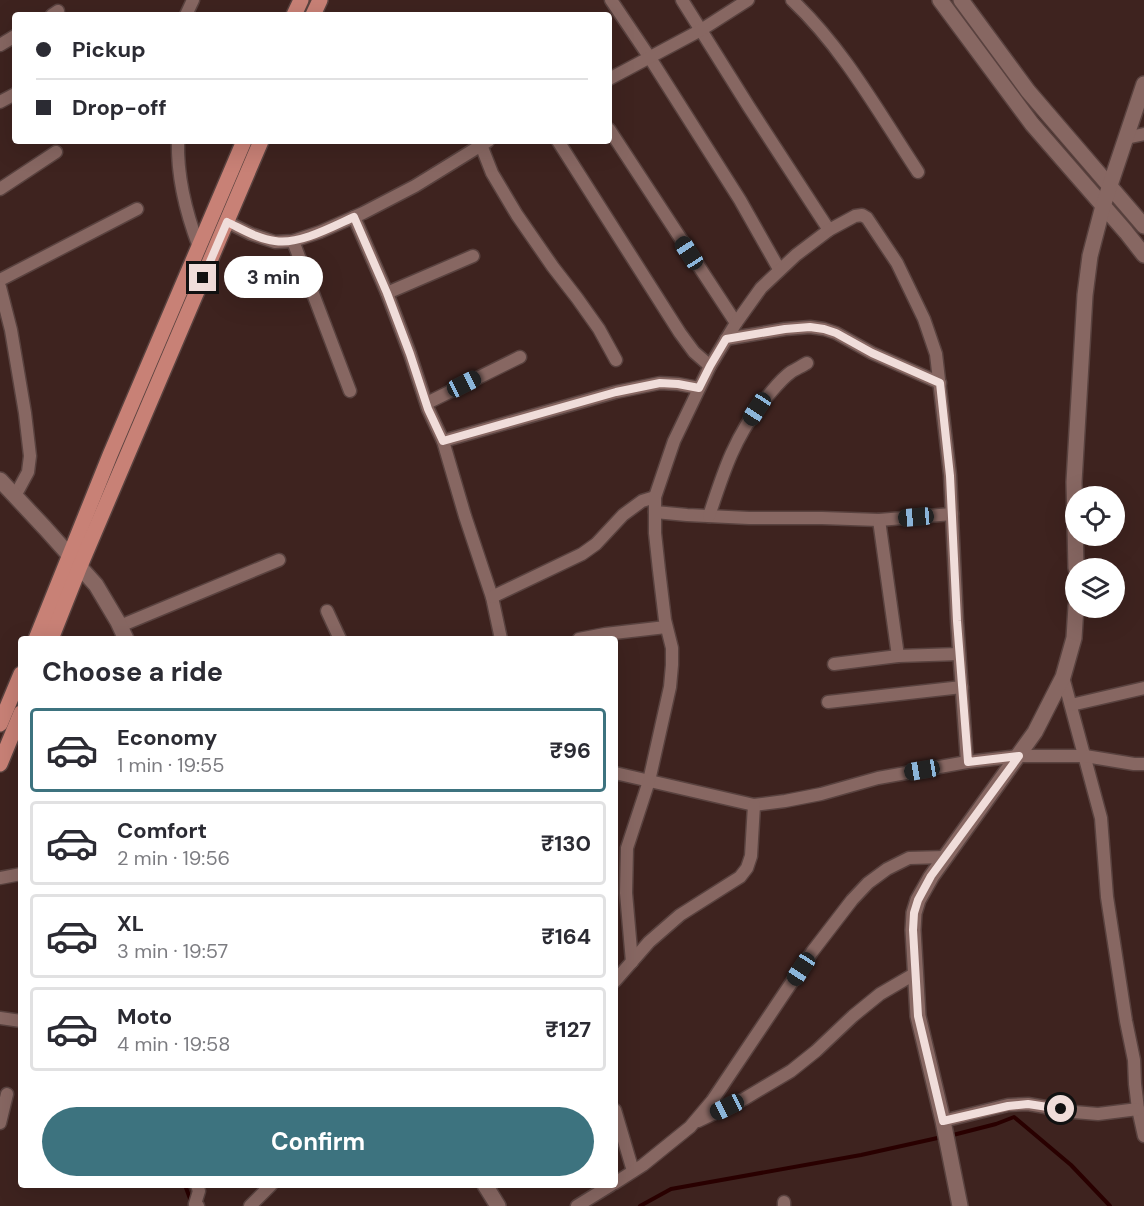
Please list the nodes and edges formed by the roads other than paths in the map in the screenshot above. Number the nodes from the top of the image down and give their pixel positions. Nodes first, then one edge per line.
1 (611, 0) edge
2 (682, 0) edge
3 (748, 0) edge
4 (792, 0) edge
5 (940, 0) edge
6 (961, 0) edge
7 (701, 30) junction
8 (650, 58) junction
9 (612, 77) edge
10 (1144, 84) edge
11 (612, 134) edge
12 (1144, 134) edge
13 (1126, 138) junction
14 (178, 144) edge
15 (242, 144) edge
16 (260, 144) edge
17 (483, 144) edge
18 (485, 144) edge
19 (560, 144) edge
20 (56, 152) dead end
21 (918, 172) dead end
22 (1110, 187) junction
23 (0, 189) edge
24 (1103, 206) junction
25 (137, 209) dead end
26 (354, 217) junction
27 (227, 222) junction
28 (1144, 226) edge
29 (829, 230) junction
30 (293, 241) junction
31 (199, 247) junction
32 (1144, 255) edge
33 (473, 256) dead end
34 (779, 269) junction
35 (0, 280) edge
36 (0, 287) edge
37 (387, 293) junction
38 (736, 323) junction
39 (726, 339) junction
40 (520, 357) dead end
41 (616, 360) dead end
42 (807, 363) dead end
43 (710, 366) junction
44 (940, 383) junction
45 (699, 388) junction
46 (350, 391) dead end
47 (427, 403) junction
48 (443, 441) junction
49 (0, 480) edge
50 (15, 496) junction
51 (655, 497) junction
52 (655, 512) junction
53 (952, 514) junction
54 (709, 516) junction
55 (879, 520) junction
56 (69, 554) junction
57 (1076, 558) edge
58 (279, 560) dead end
59 (80, 566) junction
60 (492, 597) junction
61 (327, 611) dead end
62 (1075, 618) edge
63 (666, 627) junction
64 (123, 632) edge
65 (37, 636) edge
66 (52, 636) edge
67 (339, 636) edge
68 (500, 636) edge
69 (595, 636) edge
70 (959, 654) junction
71 (898, 656) junction
72 (834, 664) dead end
73 (1063, 677) junction
74 (18, 681) edge
75 (962, 687) junction
76 (1144, 688) edge
77 (828, 702) dead end
78 (1071, 705) junction
79 (18, 720) edge
80 (0, 724) edge
81 (1019, 756) junction
82 (1085, 756) junction
83 (968, 762) junction
84 (0, 764) edge
85 (1144, 764) edge
86 (618, 774) edge
87 (649, 781) junction
88 (754, 805) junction
89 (945, 857) junction
90 (18, 875) edge
91 (0, 878) edge
92 (632, 962) junction
93 (916, 973) junction
94 (618, 978) edge
95 (0, 1018) edge
96 (18, 1021) edge
97 (1139, 1058) edge
98 (7, 1094) dead end
99 (1138, 1109) junction
100 (618, 1120) edge
101 (0, 1123) edge
102 (694, 1123) junction
103 (944, 1126) junction
104 (1144, 1136) edge
105 (633, 1172) junction
106 (618, 1181) edge
107 (198, 1188) edge
108 (268, 1188) edge
109 (487, 1188) edge
110 (606, 1188) edge
111 (198, 1206) edge
112 (250, 1206) edge
113 (498, 1206) edge
114 (577, 1206) edge
115 (960, 1206) edge

1 - 8 street
2 - 7 street
3 - 7 street
4 - 21 street
5 - 24 street
6 - 22 street
7 - 8 street
7 - 29 street
8 - 9 street
8 - 34 street
10 - 13 street
11 - 38 street
12 - 13 street
13 - 22 street
14 - 31 street
15 - 31 main road
16 - 27 main road
17 - 26 street
18 - 41 street
19 - 43 street
20 - 23 street
22 - 24 street
22 - 28 street
24 - 32 street
24 - 57 street
25 - 35 street
26 - 30 street
26 - 37 street
27 - 30 street
27 - 59 main road
29 - 34 street
29 - 44 street
30 - 46 street
31 - 56 main road
33 - 37 street
34 - 38 street
36 - 50 street
37 - 47 street
38 - 39 street
39 - 43 street
39 - 44 street
40 - 47 street
42 - 54 street
43 - 45 street
44 - 53 street
45 - 48 street
45 - 51 street
47 - 48 street
48 - 60 street
49 - 50 street
50 - 56 street
51 - 52 street
51 - 60 street
52 - 54 street
52 - 63 street
53 - 55 street
53 - 70 street
54 - 55 street
55 - 71 street
56 - 59 street
56 - 65 main road
58 - 64 street
59 - 64 street
59 - 66 main road
60 - 68 street
61 - 67 street
62 - 73 street
63 - 69 street
63 - 87 street
70 - 71 street
70 - 75 street
71 - 72 street
73 - 78 street
73 - 81 street
74 - 80 main road
75 - 77 street
75 - 83 street
76 - 78 street
78 - 82 street
79 - 84 main road
81 - 82 street
81 - 83 street
81 - 89 street
82 - 85 street
82 - 97 street
83 - 88 street
86 - 87 street
87 - 88 street
87 - 92 street
88 - 92 street
89 - 93 street
89 - 102 street
90 - 91 street
92 - 94 street
93 - 102 street
93 - 103 street
95 - 96 street
97 - 99 street
98 - 101 street
99 - 103 street
99 - 104 street
100 - 105 street
102 - 105 street
103 - 115 street
105 - 106 street
107 - 111 street
108 - 112 street
109 - 113 street
110 - 114 street

